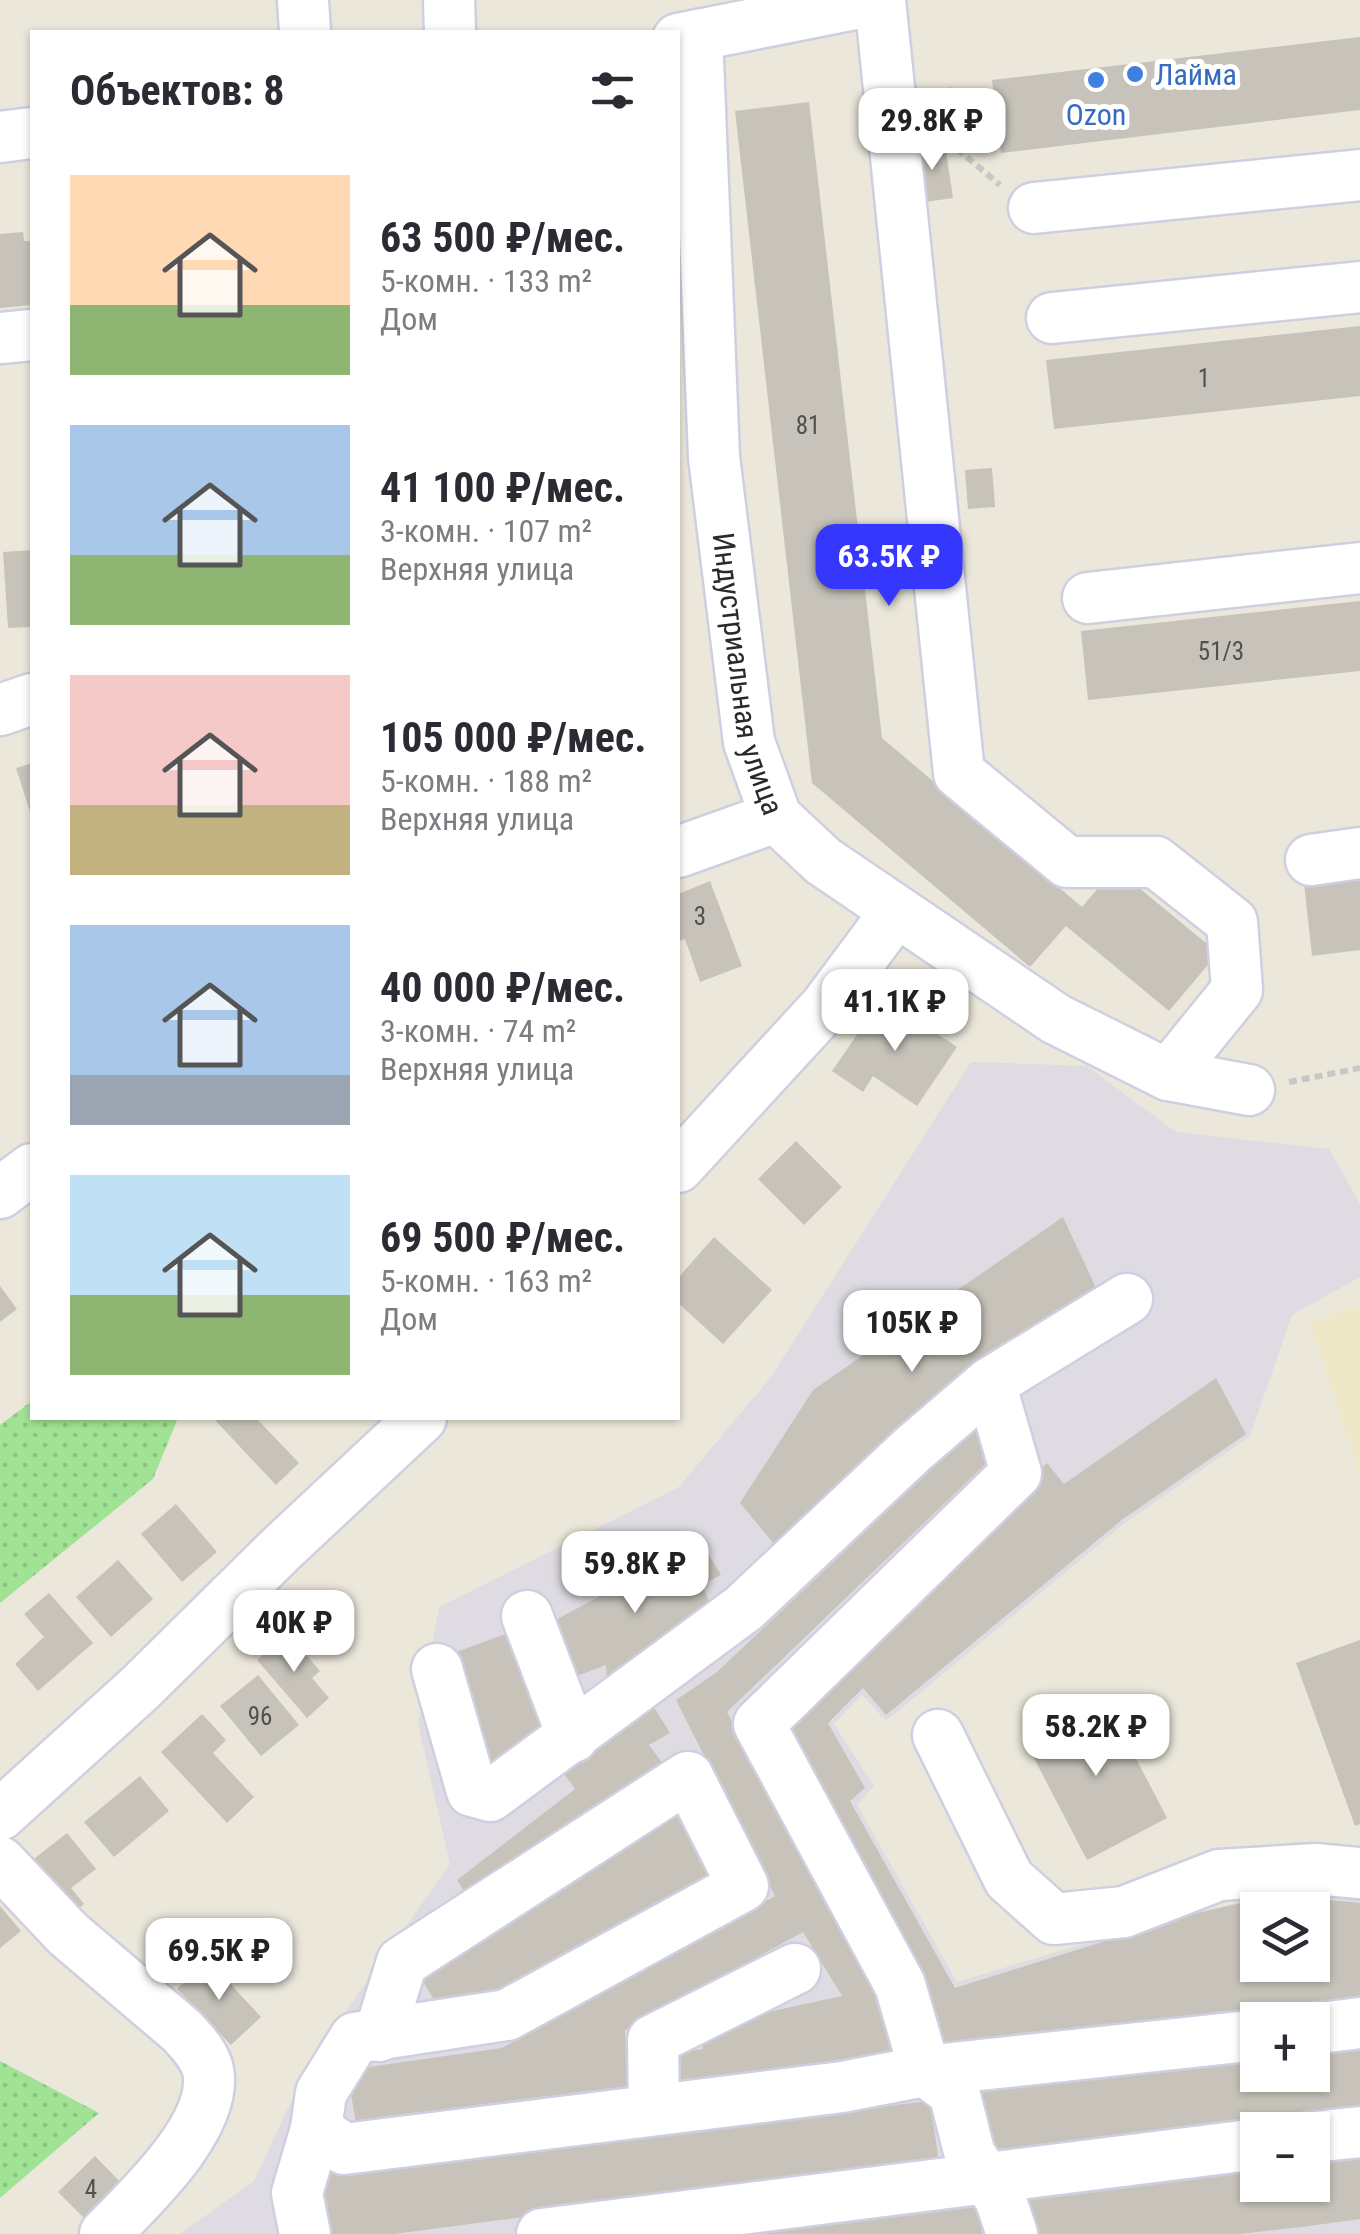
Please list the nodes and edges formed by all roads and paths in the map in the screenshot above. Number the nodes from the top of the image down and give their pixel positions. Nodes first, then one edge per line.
1 (303, 0) edge
2 (449, 0) edge
3 (878, 0) edge
4 (749, 13) edge
5 (304, 30) edge
6 (450, 30) edge
7 (687, 37) edge
8 (890, 92) junction
9 (30, 133) edge
10 (0, 137) edge
11 (1360, 175) edge
12 (1018, 197) joint
13 (1360, 286) edge
14 (1052, 318) dead end
15 (30, 335) edge
16 (0, 338) edge
17 (696, 464) edge
18 (1360, 568) edge
19 (1088, 598) dead end
20 (30, 700) edge
21 (0, 710) edge
22 (776, 817) junction
23 (680, 851) edge
24 (1360, 853) edge
25 (1311, 860) dead end
26 (895, 912) junction
27 (1360, 1068) edge
28 (1168, 1075) junction
29 (1249, 1090) joint
30 (680, 1165) edge
31 (30, 1170) edge
32 (0, 1192) edge
33 (1127, 1298) dead end
34 (990, 1383) junction
35 (420, 1420) edge
36 (528, 1616) dead end
37 (437, 1669) dead end
38 (938, 1735) dead end
39 (573, 1737) junction
40 (0, 1815) edge
41 (0, 1862) edge
42 (1360, 1873) edge
43 (795, 1970) dead end
44 (1360, 2023) edge
45 (1330, 2027) edge
46 (379, 2036) junction
47 (1240, 2038) edge
48 (925, 2071) junction
49 (654, 2109) junction
50 (316, 2129) junction
51 (1360, 2132) edge
52 (1330, 2135) edge
53 (1240, 2146) edge
54 (986, 2178) junction
55 (105, 2234) edge
56 (304, 2234) edge
57 (542, 2234) edge
58 (1012, 2234) edge

1 - 5 street
2 - 6 street
3 - 4 street
3 - 8 street
4 - 7 street
7 - 17 street, Индустриальная улица
8 - 12 path
8 - 28 street
9 - 10 street
11 - 12 street
13 - 14 street
15 - 16 street
17 - 22 street, Индустриальная улица
18 - 19 street
20 - 21 street
22 - 23 street
22 - 26 street, Индустриальная улица
24 - 25 street
26 - 28 street, Индустриальная улица
26 - 30 street
27 - 29 path
28 - 29 street, Индустриальная улица
31 - 32 street
33 - 34 street
34 - 39 street
34 - 48 street
35 - 40 street
36 - 39 street
37 - 39 street
38 - 42 street
41 - 55 street
43 - 49 street
44 - 45 street
46 - 46 street
46 - 50 street
47 - 48 street
48 - 49 street
48 - 54 street
49 - 50 street
50 - 56 street
51 - 52 street
53 - 54 street
54 - 57 street
54 - 58 street

